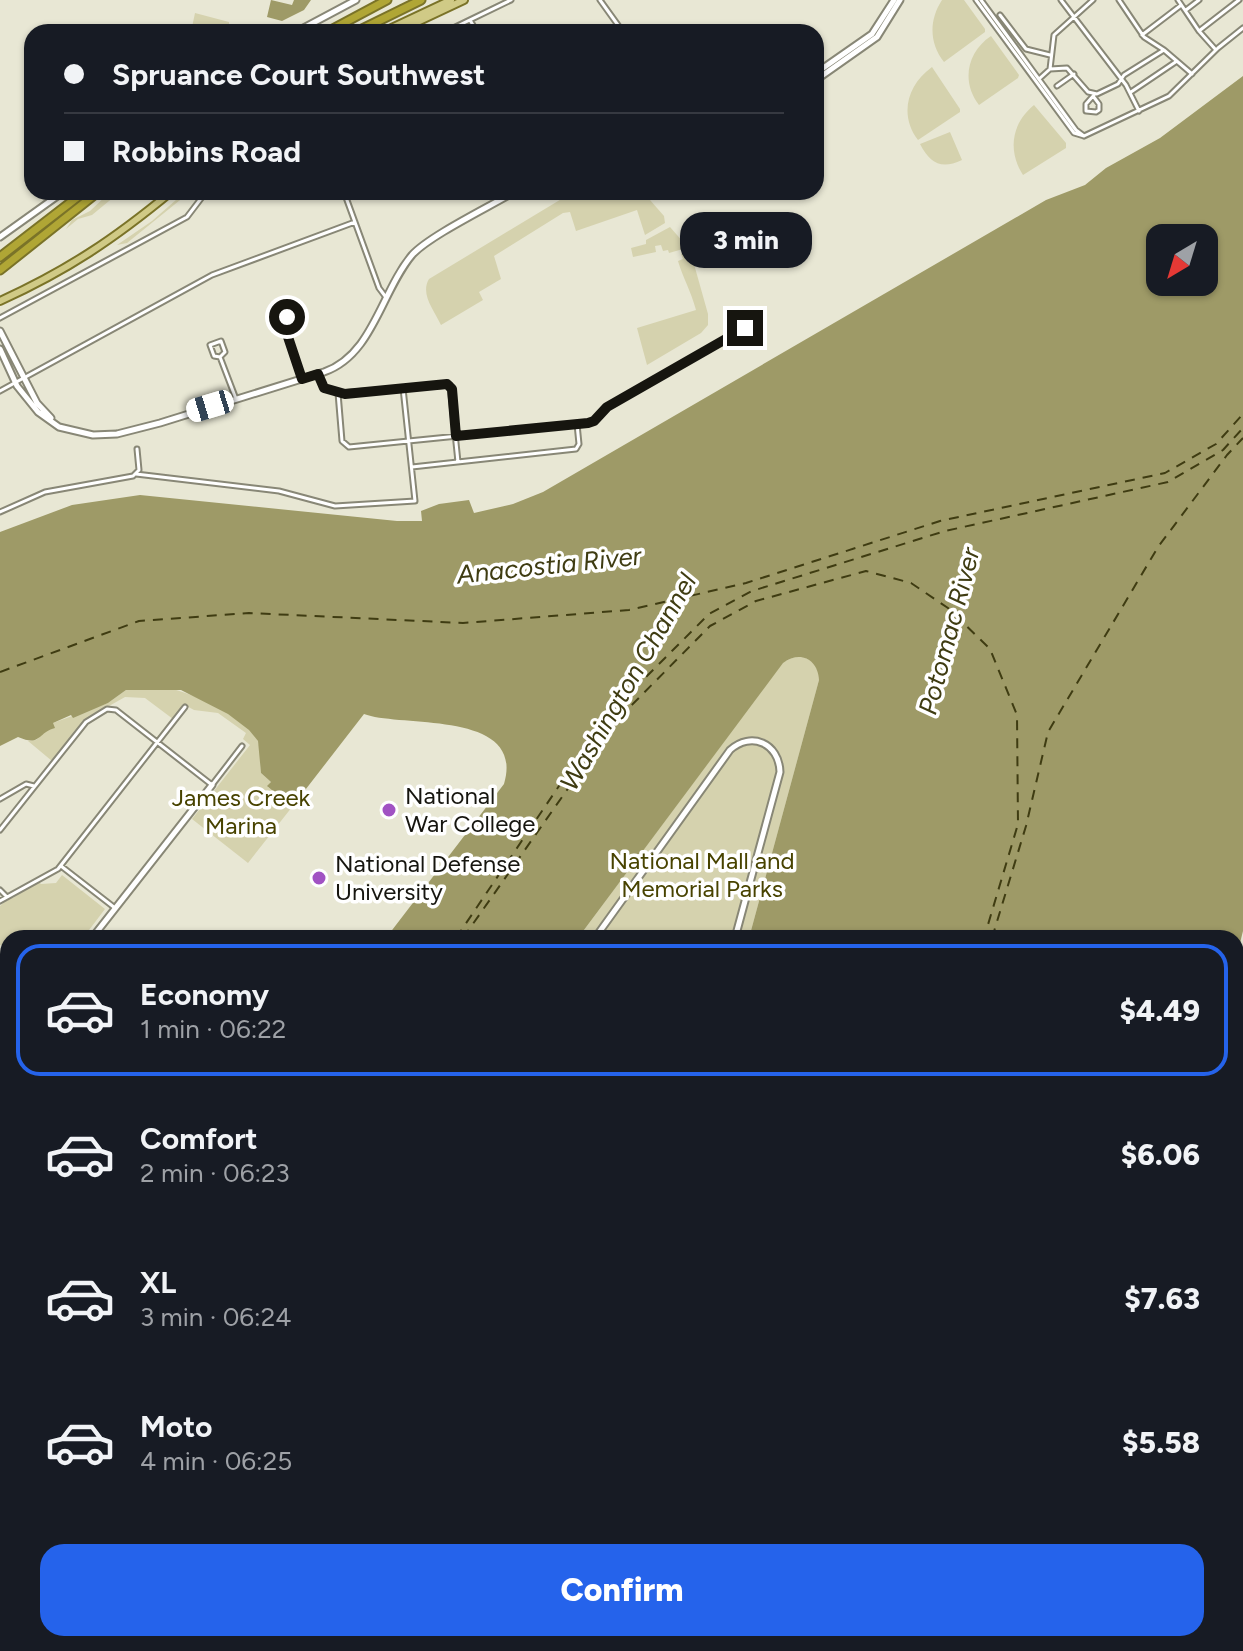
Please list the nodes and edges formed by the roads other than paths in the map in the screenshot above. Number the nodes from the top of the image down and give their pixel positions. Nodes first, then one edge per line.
1 (356, 0) edge
2 (387, 0) edge
3 (421, 0) edge
4 (427, 0) edge
5 (451, 0) edge
6 (464, 0) edge
7 (511, 0) edge
8 (600, 0) edge
9 (894, 0) edge
10 (900, 0) edge
11 (979, 0) edge
12 (1061, 0) edge
13 (1093, 0) edge
14 (1119, 0) edge
15 (1178, 0) edge
16 (1199, 0) edge
17 (1239, 0) edge
18 (1182, 5) junction
19 (1185, 10) junction
20 (1000, 15) dead end
21 (1074, 17) junction
22 (470, 20) junction
23 (311, 24) edge
24 (342, 24) edge
25 (372, 24) edge
26 (378, 24) edge
27 (400, 24) edge
28 (413, 24) edge
29 (462, 24) edge
30 (472, 24) edge
31 (616, 24) edge
32 (1243, 28) edge
33 (1199, 31) junction
34 (1142, 35) junction
35 (1164, 50) junction
36 (1216, 50) junction
37 (1050, 55) junction
38 (1178, 61) junction
39 (824, 67) edge
40 (1050, 69) junction
41 (824, 74) edge
42 (1074, 74) junction
43 (1192, 74) junction
44 (1037, 80) junction
45 (1121, 80) junction
46 (1057, 86) dead end
47 (1131, 92) junction
48 (1139, 111) junction
49 (52, 200) edge
50 (74, 200) edge
51 (88, 200) edge
52 (161, 200) edge
53 (200, 200) edge
54 (347, 200) edge
55 (501, 200) edge
56 (355, 222) junction
57 (0, 237) edge
58 (0, 257) edge
59 (0, 270) edge
60 (387, 297) junction
61 (0, 301) edge
62 (0, 318) edge
63 (745, 328) dead end
64 (0, 331) edge
65 (286, 331) dead end
66 (0, 349) edge
67 (220, 357) dead end
68 (318, 374) junction
69 (24, 377) junction
70 (302, 379) junction
71 (15, 381) junction
72 (403, 388) junction
73 (0, 391) edge
74 (338, 393) junction
75 (236, 399) junction
76 (577, 424) junction
77 (64, 428) junction
78 (456, 436) junction
79 (409, 440) junction
80 (137, 449) dead end
81 (458, 462) junction
82 (412, 467) junction
83 (136, 474) junction
84 (0, 512) edge
85 (185, 707) dead end
86 (158, 742) junction
87 (242, 746) dead end
88 (212, 785) junction
89 (34, 786) junction
90 (0, 799) edge
91 (1, 817) edge
92 (7, 822) junction
93 (0, 830) edge
94 (61, 866) junction
95 (0, 890) edge
96 (7, 897) junction
97 (0, 901) edge
98 (115, 908) junction
99 (98, 930) edge
100 (601, 930) edge
101 (737, 930) edge

1 - 23 street
2 - 24 highway
3 - 25 highway
4 - 26 highway
5 - 27 main road
6 - 28 main road
7 - 22 street
8 - 31 street
9 - 39 street
10 - 41 street
11 - 44 street
12 - 21 street
13 - 21 street
14 - 34 street
15 - 18 street
16 - 19 street
17 - 33 street
18 - 19 street
18 - 34 street
19 - 33 street
20 - 37 street
21 - 37 street
21 - 45 street
22 - 29 street
22 - 30 street
32 - 36 street
33 - 36 street
34 - 35 street
35 - 38 street
35 - 45 street
36 - 43 street
37 - 40 street
38 - 43 street
38 - 47 street
40 - 42 street
40 - 44 street
42 - 45 street
42 - 46 street
43 - 48 street
44 - 48 street
45 - 47 street
47 - 48 street
49 - 57 street
50 - 58 highway
51 - 59 highway
52 - 61 main road
53 - 62 street
54 - 56 street
55 - 60 street
56 - 60 street
56 - 69 street
60 - 68 street
63 - 76 street
64 - 69 street
65 - 70 street
66 - 71 street
67 - 75 street
68 - 70 street
68 - 74 street
69 - 71 street
69 - 77 street
70 - 75 street
71 - 73 street
71 - 77 street
72 - 74 street
72 - 78 street
72 - 79 street
74 - 79 street
75 - 77 street
76 - 78 street
76 - 81 street
78 - 79 street
78 - 81 street
79 - 82 street
80 - 83 street
81 - 82 street
82 - 83 street
83 - 84 street
85 - 86 street
86 - 88 street
86 - 89 street
86 - 94 street
87 - 88 street
88 - 98 street
89 - 90 street
89 - 92 street
91 - 92 street
92 - 93 street
94 - 96 street
94 - 98 street
95 - 96 street
96 - 97 street
98 - 99 street
100 - 101 street

